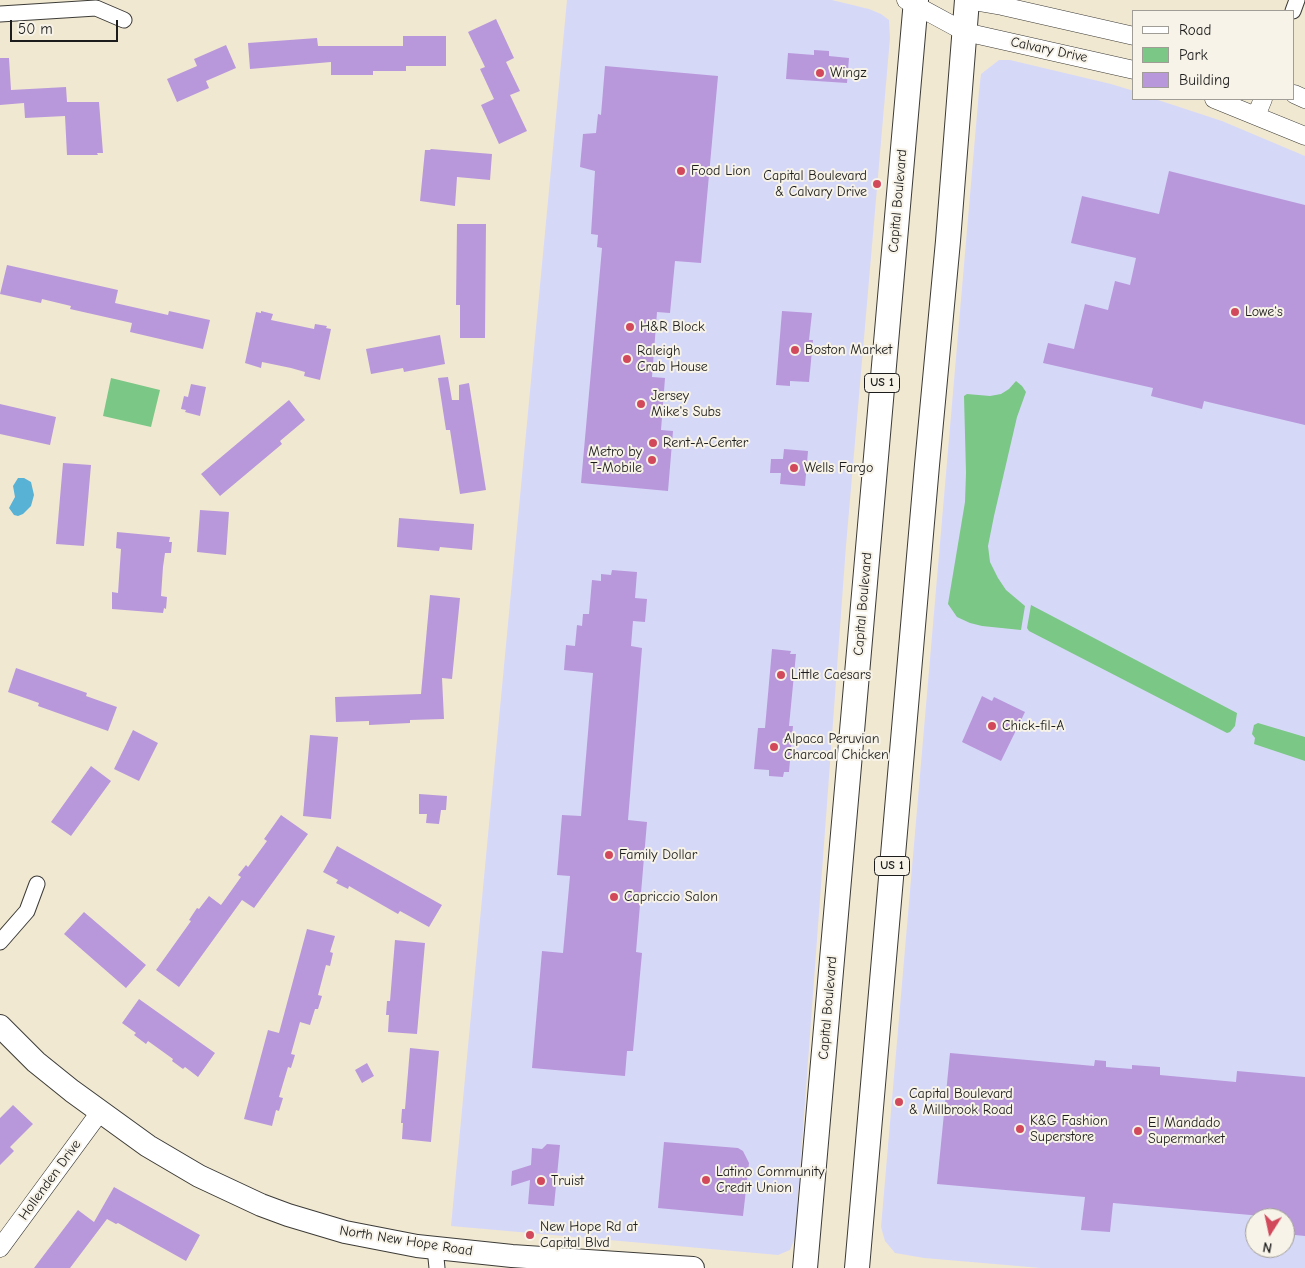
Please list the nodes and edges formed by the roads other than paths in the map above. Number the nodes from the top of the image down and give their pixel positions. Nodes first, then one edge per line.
1 (967, 0) edge
2 (913, 2) edge
3 (0, 14) edge
4 (124, 20) dead end
5 (965, 32) junction
6 (1132, 36) edge
7 (1132, 70) edge
8 (1216, 100) edge
9 (1263, 100) edge
10 (1256, 116) junction
11 (1305, 136) edge
12 (37, 884) dead end
13 (0, 942) edge
14 (0, 1026) edge
15 (100, 1112) junction
16 (0, 1248) edge
17 (436, 1258) edge
18 (693, 1268) edge
19 (805, 1268) edge
20 (858, 1268) edge

1 - 5 highway, US 1
1 - 6 street
2 - 5 street, Calvary Drive
2 - 19 highway, Capital Boulevard / US 1
3 - 4 street
5 - 7 street, Calvary Drive
5 - 20 highway, US 1
8 - 10 street
9 - 10 street
10 - 11 street
12 - 13 street
14 - 15 main road, North New Hope Road
15 - 16 street, Hollenden Drive
15 - 17 main road, North New Hope Road
17 - 18 main road, North New Hope Road

